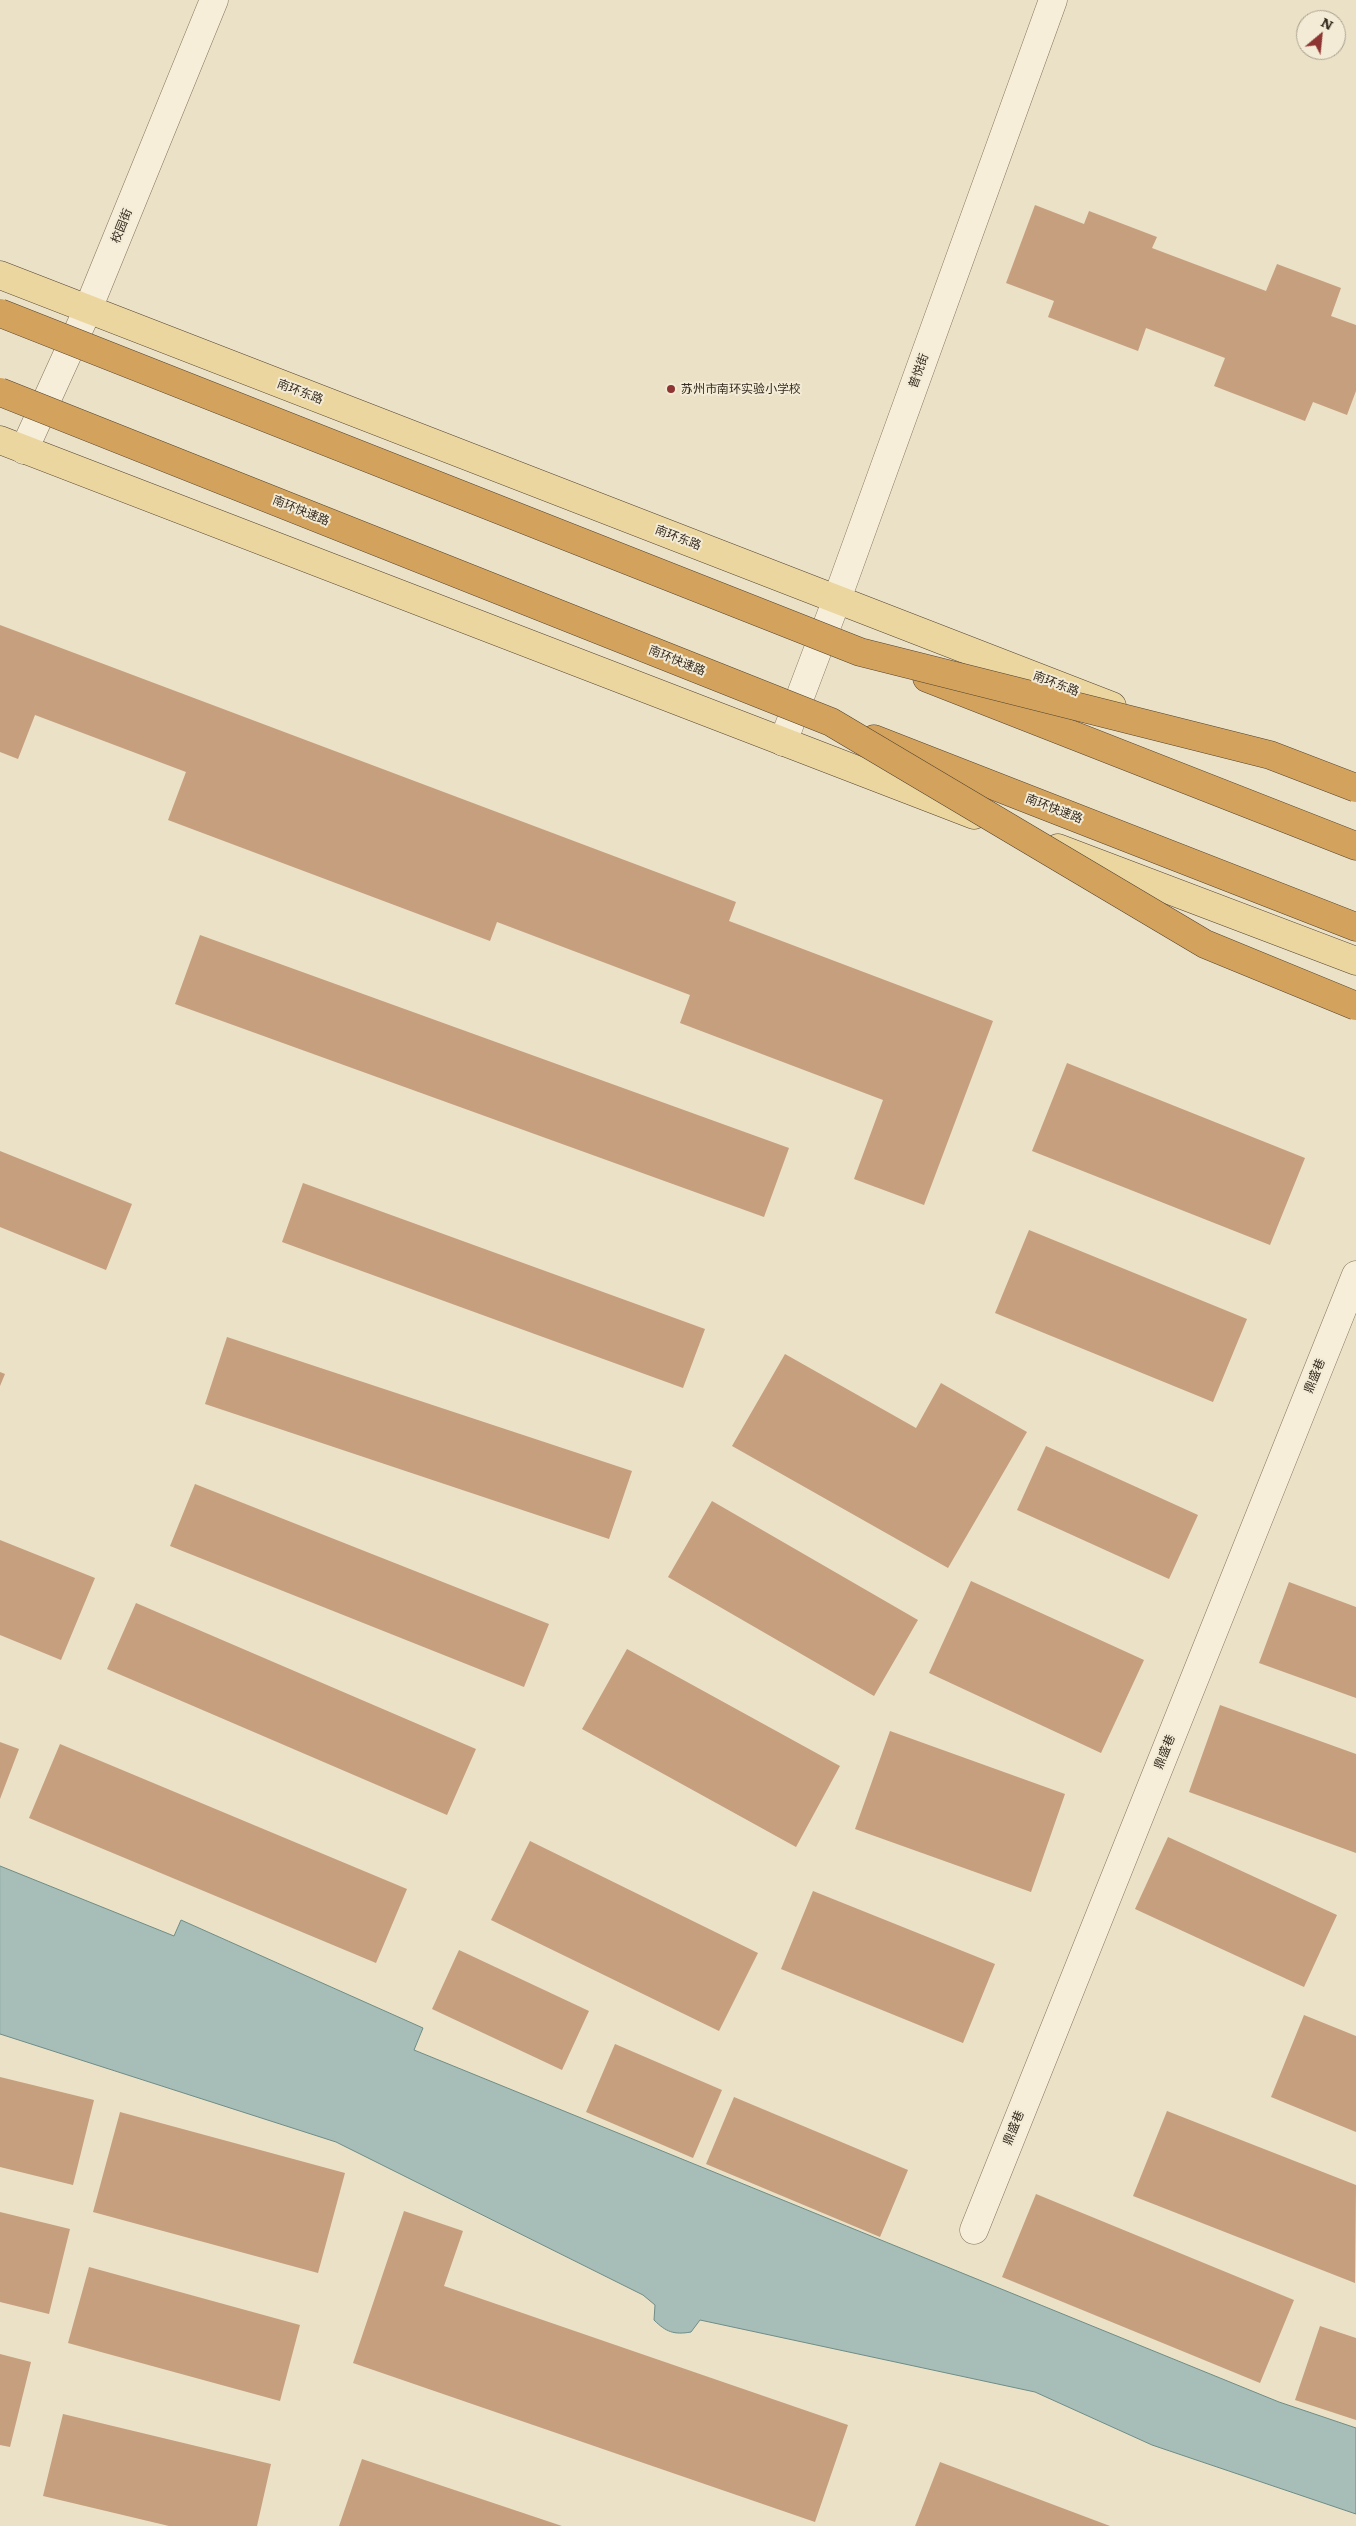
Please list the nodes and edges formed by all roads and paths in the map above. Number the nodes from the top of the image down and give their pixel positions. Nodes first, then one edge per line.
1 (214, 0) edge
2 (1053, 0) edge
3 (0, 275) edge
4 (88, 309) junction
5 (0, 313) edge
6 (0, 392) edge
7 (12, 445) edge
8 (837, 600) junction
9 (860, 652) junction
10 (831, 722) junction
11 (783, 742) junction
12 (1356, 788) edge
13 (1356, 800) edge
14 (1356, 846) edge
15 (1356, 927) edge
16 (1356, 961) edge
17 (1356, 1006) edge
18 (1356, 1275) edge
19 (974, 2230) dead end

1 - 4 street, 校园街
2 - 8 street, 普悦街
3 - 4 main road, 南环东路
4 - 7 street, 校园街
4 - 8 main road, 南环东路
5 - 9 highway, bridge
6 - 10 highway, 南环快速路, bridge
7 - 11 main road
8 - 11 street, 普悦街
8 - 13 main road, 南环东路
9 - 12 highway, bridge
9 - 14 highway, bridge
10 - 15 highway, 南环快速路, bridge
10 - 17 highway, bridge
11 - 16 main road
18 - 19 street, 鼎盛巷

